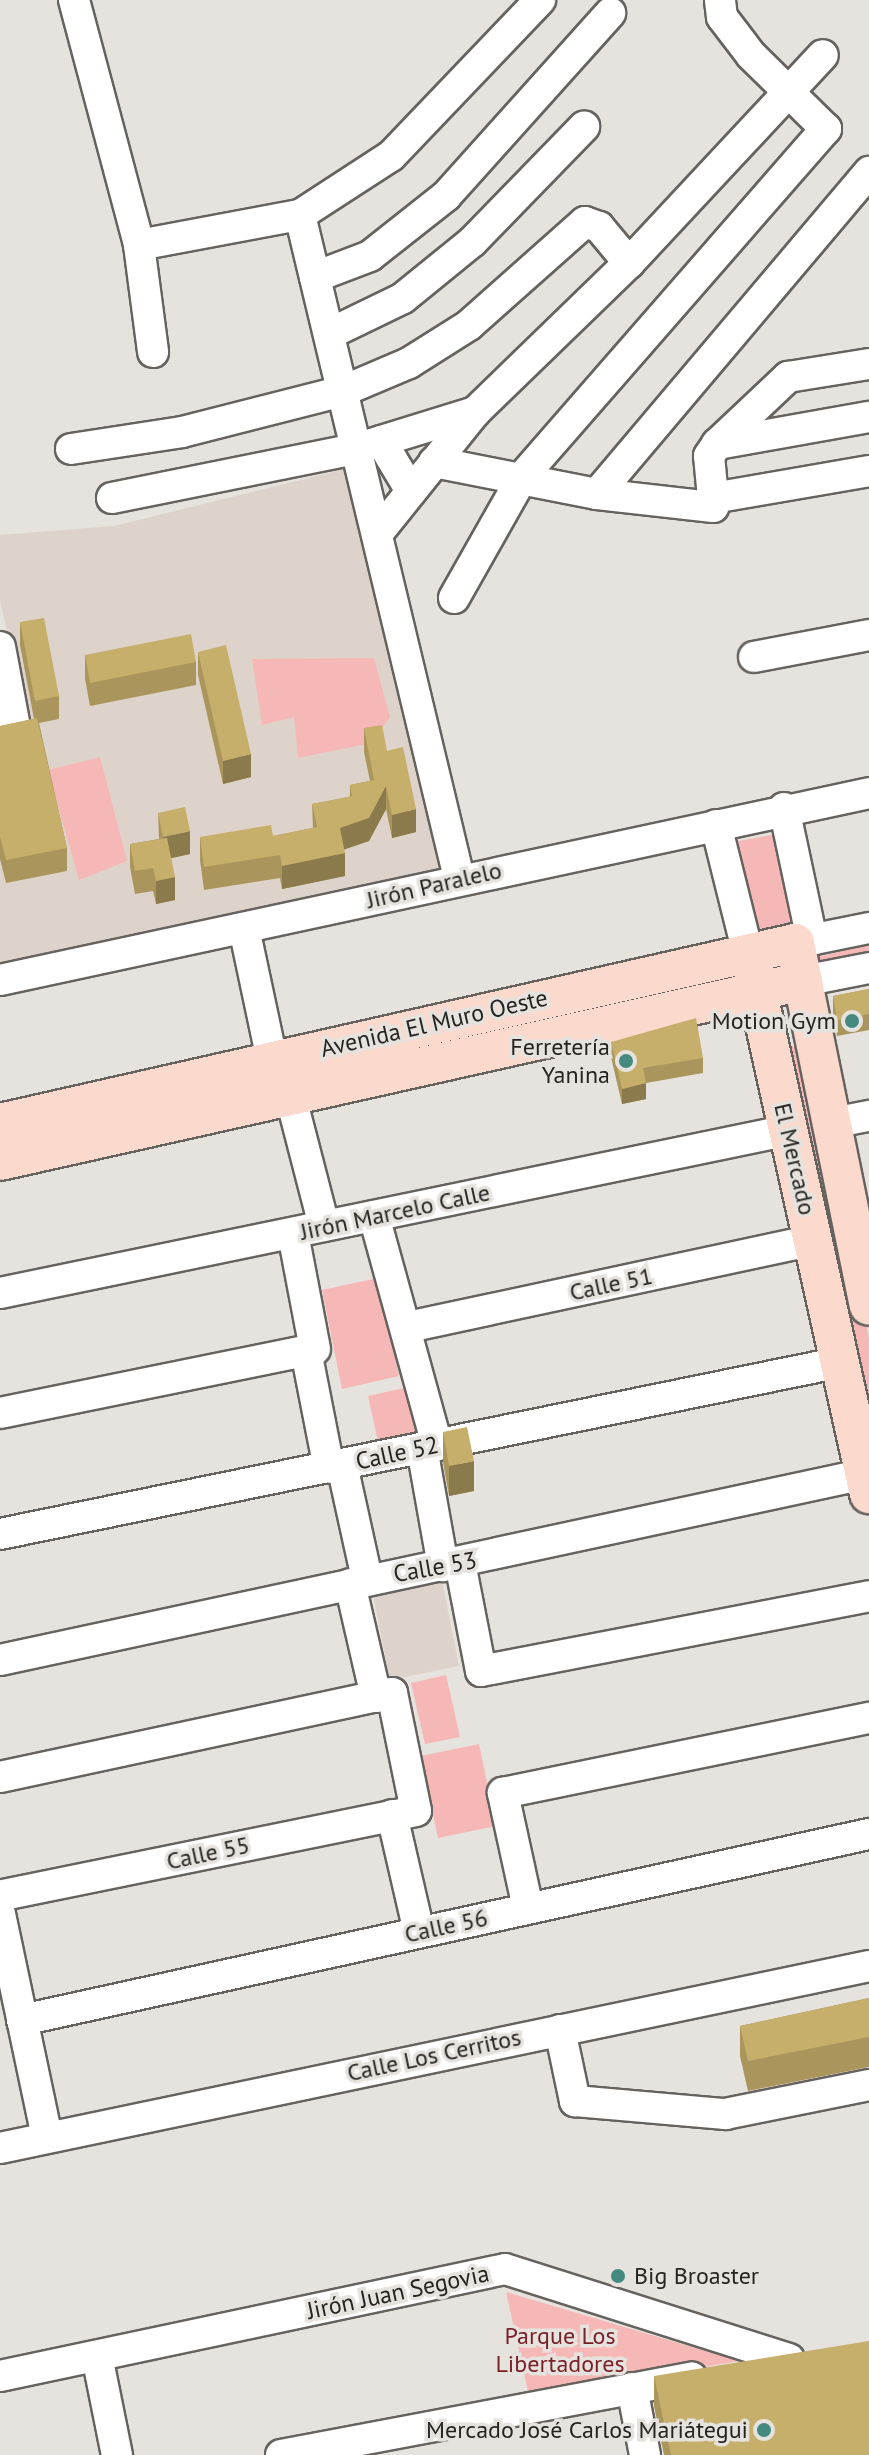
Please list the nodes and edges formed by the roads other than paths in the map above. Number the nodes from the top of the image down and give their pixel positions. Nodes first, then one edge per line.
1 (74, 0) edge
2 (540, 0) edge
3 (720, 0) edge
4 (610, 13) dead end
5 (823, 55) dead end
6 (786, 94) junction
7 (584, 127) dead end
8 (869, 172) edge
9 (300, 215) junction
10 (139, 245) junction
11 (629, 263) junction
12 (315, 277) junction
13 (329, 334) junction
14 (153, 352) dead end
15 (869, 364) edge
16 (343, 391) junction
17 (475, 412) junction
18 (869, 417) edge
19 (717, 444) junction
20 (368, 445) junction
21 (71, 449) dead end
22 (434, 462) junction
23 (869, 471) edge
24 (523, 476) junction
25 (411, 491) junction
26 (597, 494) junction
27 (112, 498) dead end
28 (713, 503) junction
29 (377, 534) junction
30 (454, 598) dead end
31 (869, 635) edge
32 (0, 647) edge
33 (754, 657) dead end
34 (8, 729) edge
35 (869, 793) edge
36 (784, 808) junction
37 (716, 825) junction
38 (459, 878) junction
39 (244, 928) junction
40 (869, 928) edge
41 (803, 942) junction
42 (748, 953) junction
43 (869, 968) edge
44 (0, 980) edge
45 (803, 981) junction
46 (757, 992) junction
47 (272, 1060) junction
48 (291, 1098) junction
49 (869, 1116) edge
50 (0, 1123) edge
51 (832, 1123) junction
52 (789, 1130) junction
53 (0, 1161) edge
54 (374, 1216) junction
55 (324, 1226) junction
56 (293, 1234) junction
57 (862, 1234) edge
58 (813, 1240) junction
59 (0, 1293) edge
60 (869, 1306) edge
61 (408, 1327) junction
62 (310, 1350) junction
63 (841, 1362) junction
64 (0, 1413) edge
65 (430, 1446) junction
66 (336, 1466) junction
67 (868, 1480) edge
68 (0, 1534) edge
69 (452, 1565) junction
70 (358, 1581) junction
71 (869, 1596) edge
72 (0, 1660) edge
73 (384, 1695) junction
74 (869, 1718) edge
75 (0, 1777) edge
76 (404, 1813) junction
77 (869, 1834) edge
78 (0, 1896) edge
79 (528, 1908) junction
80 (0, 1914) edge
81 (419, 1932) junction
82 (869, 1966) edge
83 (22, 2020) junction
84 (560, 2030) junction
85 (869, 2085) edge
86 (47, 2137) junction
87 (0, 2148) edge
88 (97, 2356) junction
89 (0, 2376) edge
90 (632, 2388) junction
91 (117, 2455) edge
92 (281, 2455) edge
93 (645, 2455) edge

1 - 10 street
2 - 9 street
3 - 6 street
4 - 12 street
5 - 6 street
6 - 11 street
6 - 24 street
7 - 13 street
8 - 26 street
9 - 10 street
9 - 12 street
10 - 14 street
11 - 16 street
11 - 17 street
12 - 13 street
13 - 16 street
15 - 19 street
16 - 20 street
16 - 21 street
17 - 20 street
17 - 22 street
18 - 19 street
19 - 28 street
20 - 25 street
20 - 27 street
20 - 29 street
22 - 24 street
22 - 25 street
23 - 28 street
24 - 26 street
24 - 30 street
25 - 29 street
26 - 28 street
29 - 38 street
31 - 33 street
32 - 34 street
35 - 36 street, Jirón Paralelo
36 - 37 street, Jirón Paralelo
36 - 41 street
37 - 38 street, Jirón Paralelo
37 - 42 street, El Mercado
38 - 39 street, Jirón Paralelo
39 - 44 street, Jirón Paralelo
39 - 47 street
40 - 41 street, Avenida El Muro Oeste
41 - 42 main road, Avenida El Muro Oeste
41 - 45 main road, El Mercado
42 - 46 main road, El Mercado
42 - 47 main road, Avenida El Muro Oeste
43 - 45 street, Avenida El Muro Oeste
45 - 46 main road, Avenida El Muro Oeste
45 - 51 main road, El Mercado
46 - 48 main road, Avenida El Muro Oeste
46 - 52 main road, El Mercado
47 - 48 street
47 - 50 main road, Avenida El Muro Oeste
48 - 53 main road, Avenida El Muro Oeste
48 - 55 street
49 - 51 street
51 - 57 main road, El Mercado
52 - 54 street, Jirón Marcelo Calle
52 - 58 main road, El Mercado
54 - 55 street, Jirón Marcelo Calle
54 - 61 street
55 - 56 street, Jirón Marcelo Calle
56 - 59 street, Jirón Marcelo Calle
56 - 62 street
57 - 60 main road, El Mercado
58 - 61 street, Calle 51
58 - 63 main road, El Mercado
61 - 65 street
62 - 64 street
62 - 66 street
63 - 65 street, Calle 52
63 - 67 main road, El Mercado
65 - 66 street, Calle 52
65 - 69 street
66 - 68 street, Calle 52
66 - 70 street
67 - 69 street, Calle 53
69 - 70 street, Calle 53
69 - 71 street
70 - 72 street, Calle 53
70 - 73 street
73 - 75 street
73 - 76 street
74 - 79 street
76 - 78 street, Calle 55
76 - 81 street
77 - 79 street, Calle 56
79 - 81 street, Calle 56
80 - 83 street
81 - 83 street, Calle 56
82 - 84 street, Calle Los Cerritos
83 - 86 street
84 - 85 street
84 - 86 street, Calle Los Cerritos
86 - 87 street, Calle Los Cerritos
88 - 89 street, Jirón Juan Segovia
88 - 90 street, Jirón Juan Segovia
88 - 91 street
90 - 92 street
90 - 93 street

